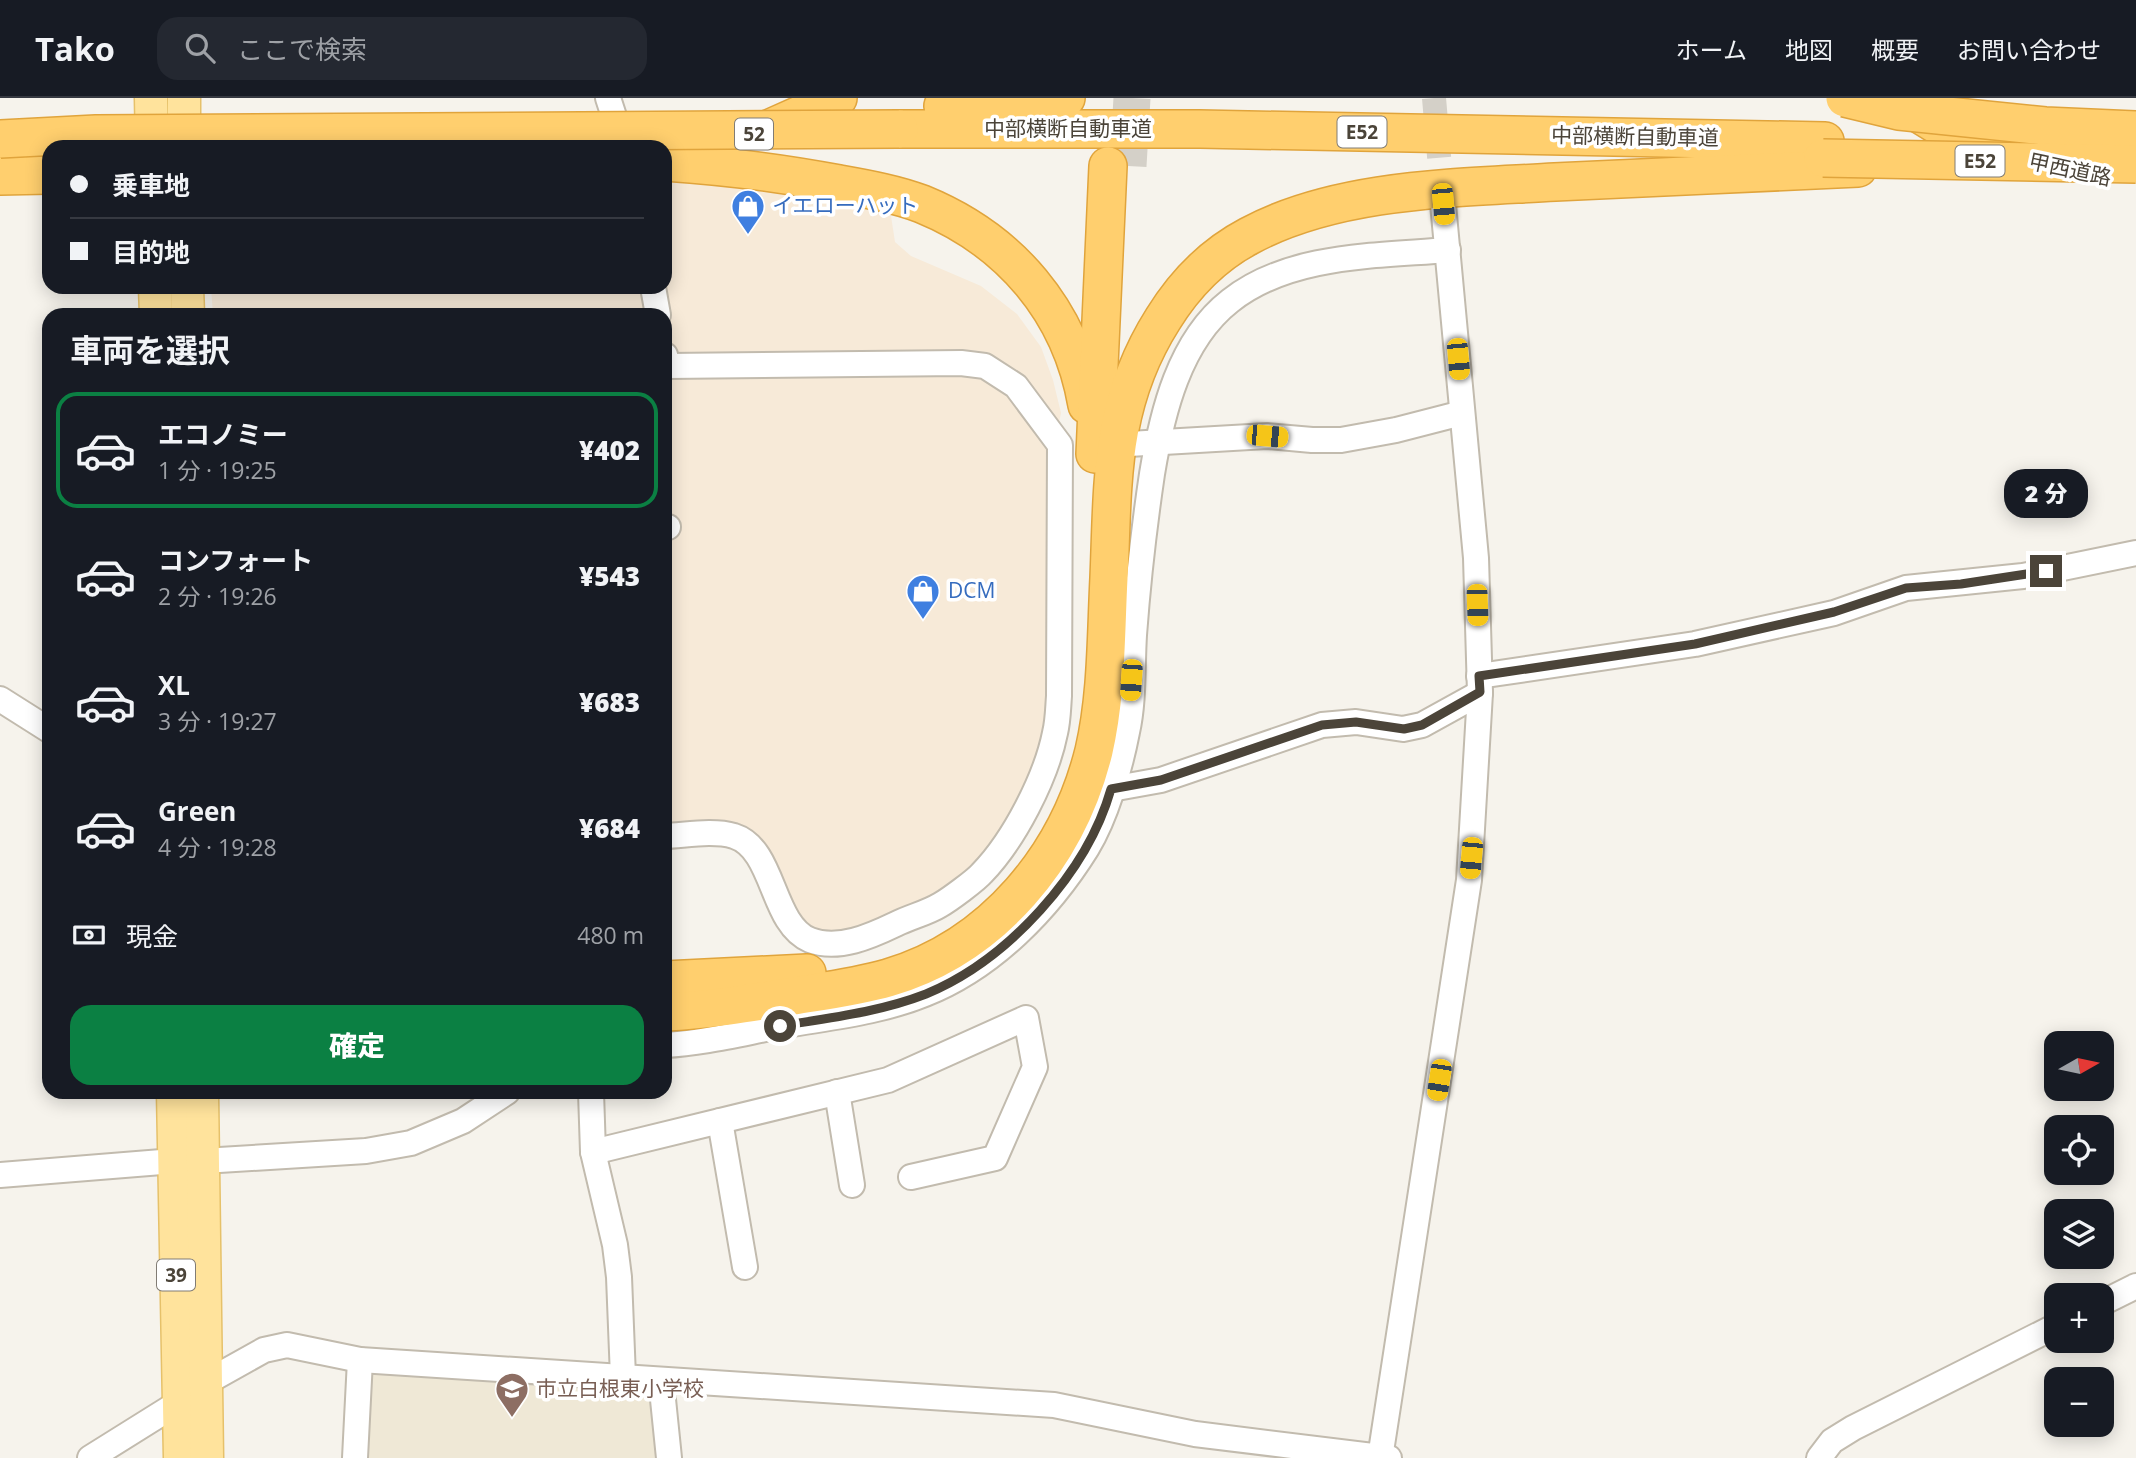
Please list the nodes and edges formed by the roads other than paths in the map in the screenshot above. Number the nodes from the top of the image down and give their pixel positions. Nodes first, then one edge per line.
1 (151, 98) edge
2 (184, 98) edge
3 (608, 98) edge
4 (838, 98) edge
5 (1066, 98) edge
6 (1844, 98) edge
7 (1894, 98) edge
8 (899, 127) junction
9 (2136, 130) edge
10 (0, 139) edge
11 (152, 140) edge
12 (184, 140) edge
13 (546, 140) edge
14 (622, 140) edge
15 (2136, 148) edge
16 (42, 152) edge
17 (0, 154) edge
18 (1824, 156) junction
19 (672, 158) edge
20 (672, 161) edge
21 (2136, 164) edge
22 (1118, 166) tunnel mouth
23 (42, 175) edge
24 (0, 176) edge
25 (2136, 182) edge
26 (1443, 204) tunnel mouth
27 (1448, 250) junction
28 (672, 366) edge
29 (1462, 413) junction
30 (1157, 444) junction
31 (1096, 449) junction
32 (2136, 553) edge
33 (1480, 684) junction
34 (0, 699) edge
35 (42, 726) edge
36 (1111, 789) junction
37 (672, 836) edge
38 (672, 980) edge
39 (672, 1012) edge
40 (672, 1044) edge
41 (837, 1092) junction
42 (175, 1099) edge
43 (201, 1099) edge
44 (496, 1099) edge
45 (591, 1099) edge
46 (720, 1121) junction
47 (593, 1152) junction
48 (188, 1161) junction
49 (0, 1175) edge
50 (911, 1177) dead end
51 (852, 1185) dead end
52 (745, 1267) dead end
53 (2136, 1286) edge
54 (2114, 1297) edge
55 (2044, 1332) edge
56 (360, 1360) junction
57 (623, 1377) junction
58 (661, 1380) junction
59 (205, 1383) junction
60 (178, 1403) junction
61 (1383, 1457) edge
62 (90, 1458) edge
63 (180, 1458) edge
64 (207, 1458) edge
65 (355, 1458) edge
66 (669, 1458) edge
67 (1819, 1458) edge

1 - 11 main road
2 - 12 main road
3 - 14 street
4 - 19 highway, 52
5 - 8 highway
6 - 9 highway, bridge
7 - 25 highway, 甲西道路
8 - 10 highway, 中部横断自動車道 / E52, bridge
8 - 13 highway, 中部横断自動車道 / E52
8 - 18 highway, 中部横断自動車道 / E52
15 - 18 highway, 中部横断自動車道 / E52
16 - 17 highway
18 - 21 highway, 中部横断自動車道 / E52, bridge
18 - 31 highway
20 - 31 highway
22 - 31 highway
23 - 24 highway
26 - 27 street
27 - 29 street
27 - 30 street
28 - 31 street
29 - 30 street
29 - 33 street
30 - 31 street
30 - 36 street
31 - 37 street
31 - 38 highway
31 - 39 highway
32 - 33 street
33 - 36 street
33 - 61 street
34 - 35 street
36 - 40 street
41 - 46 street
41 - 50 street
41 - 51 street
42 - 48 main road, 39
43 - 48 main road, 39
44 - 48 street
45 - 47 street
46 - 47 street
46 - 52 street
47 - 57 street
48 - 49 street
48 - 59 main road, 39
48 - 60 main road, 39
53 - 54 street
55 - 67 street
56 - 57 street
56 - 59 street
56 - 65 street
57 - 58 street
58 - 61 street
58 - 66 street
59 - 60 street
59 - 64 main road, 39
60 - 62 street
60 - 63 main road, 39

